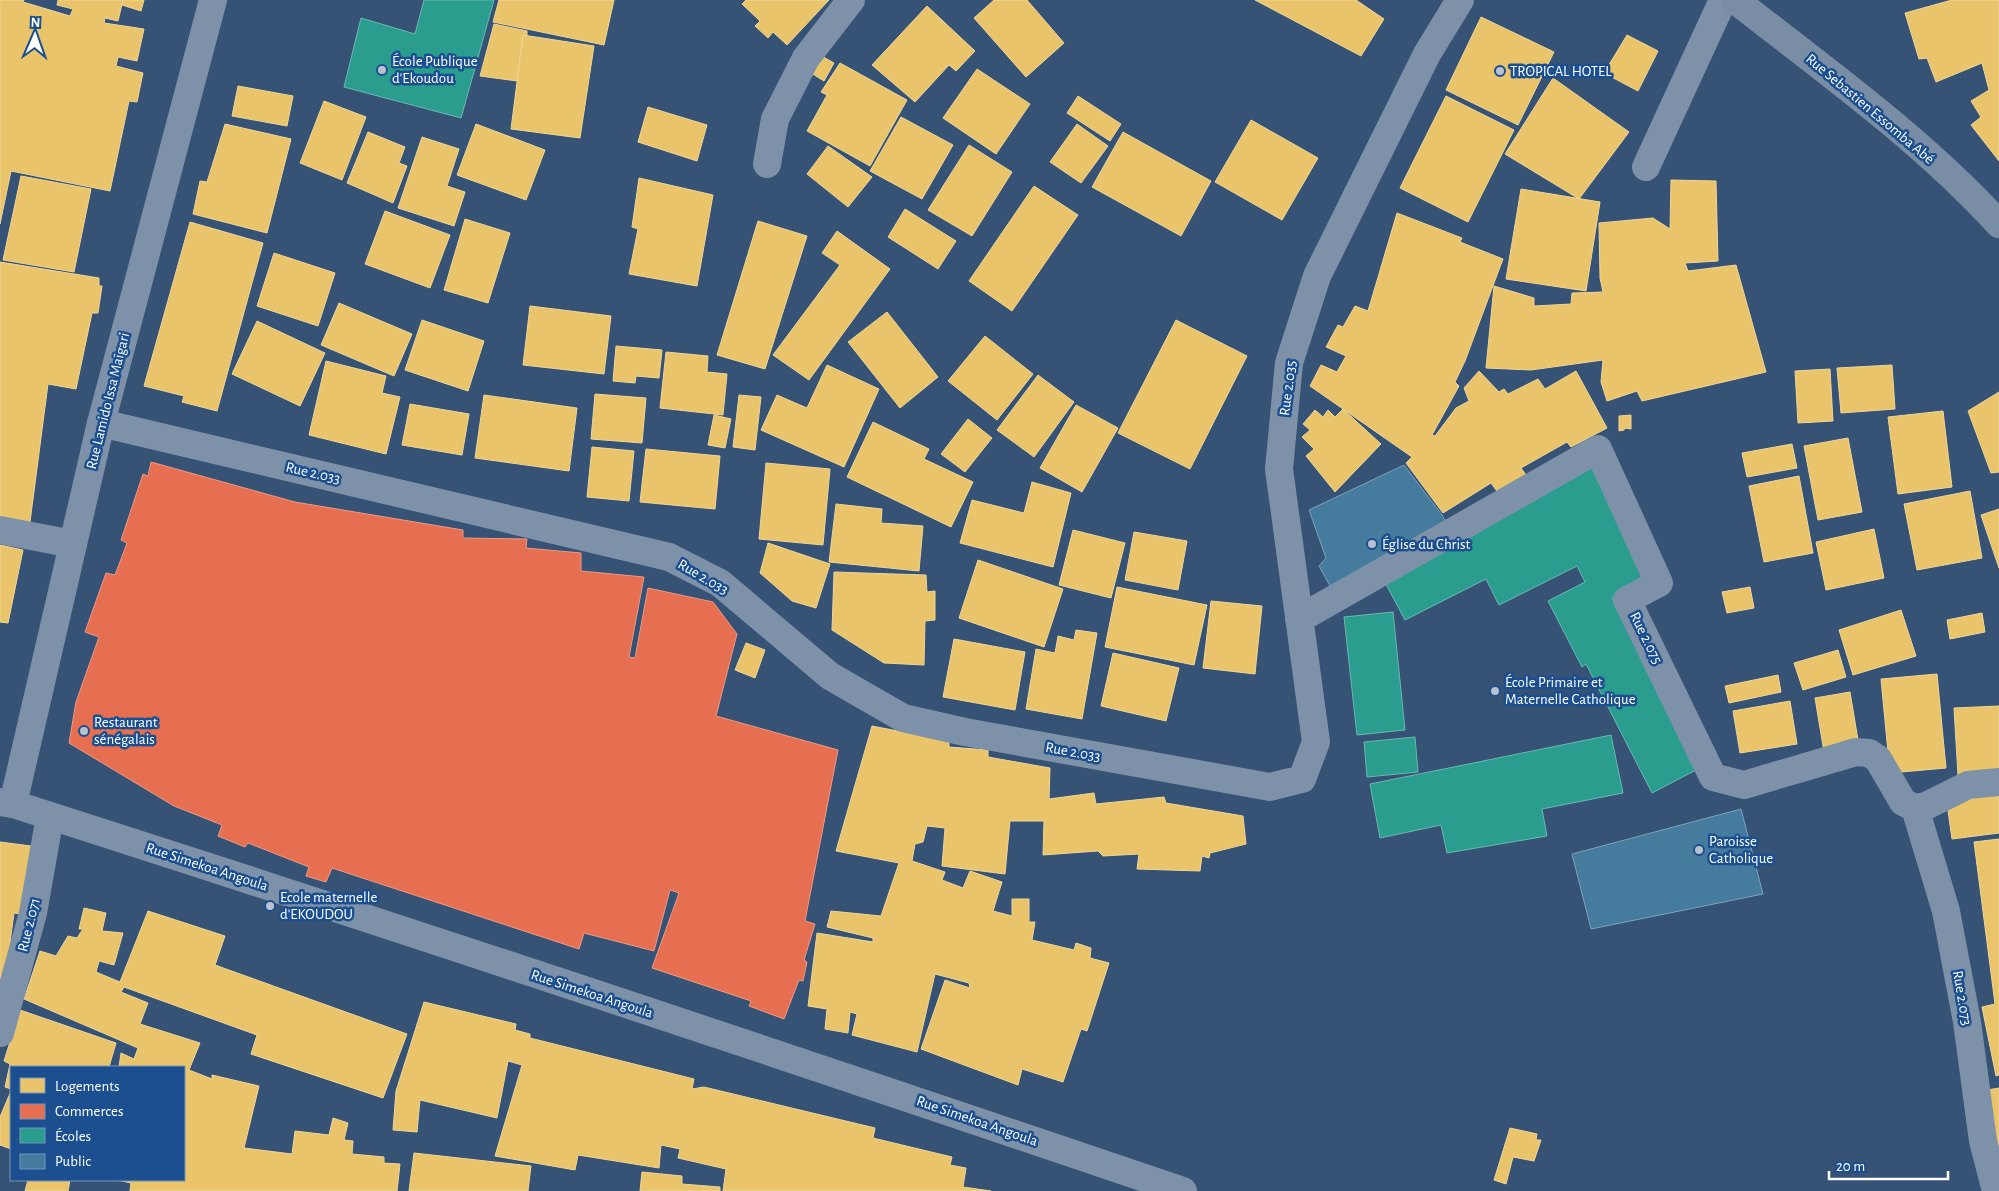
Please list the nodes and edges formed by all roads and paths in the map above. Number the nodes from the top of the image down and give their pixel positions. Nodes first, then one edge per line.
1 (214, 0) edge
2 (852, 0) edge
3 (1460, 0) edge
4 (1723, 0) edge
5 (1735, 0) edge
6 (767, 164) dead end
7 (1646, 167) dead end
8 (1999, 224) edge
9 (101, 423) junction
10 (0, 530) edge
11 (73, 544) junction
12 (1299, 619) junction
13 (1302, 779) joint
14 (1999, 782) edge
15 (7, 803) edge
16 (1915, 808) junction
17 (50, 816) junction
18 (0, 1033) edge
19 (1182, 1191) edge
20 (1996, 1191) edge

1 - 9 street, Rue Lamido Issa Maïgari
2 - 6 street
3 - 12 street, Rue 2.035
4 - 7 street
5 - 8 main road, Rue Sebastien Essomba Abé
9 - 11 street, Rue Lamido Issa Maïgari
9 - 13 street, Rue 2.033
10 - 11 street
11 - 15 street, Rue Lamido Issa Maïgari
12 - 13 street, Rue 2.035
12 - 16 street, Rue 2.075
14 - 16 street
15 - 17 street, Rue Simekoa Angoula
16 - 20 street, Rue 2.073
17 - 18 street, Rue 2.071
17 - 19 street, Rue Simekoa Angoula

